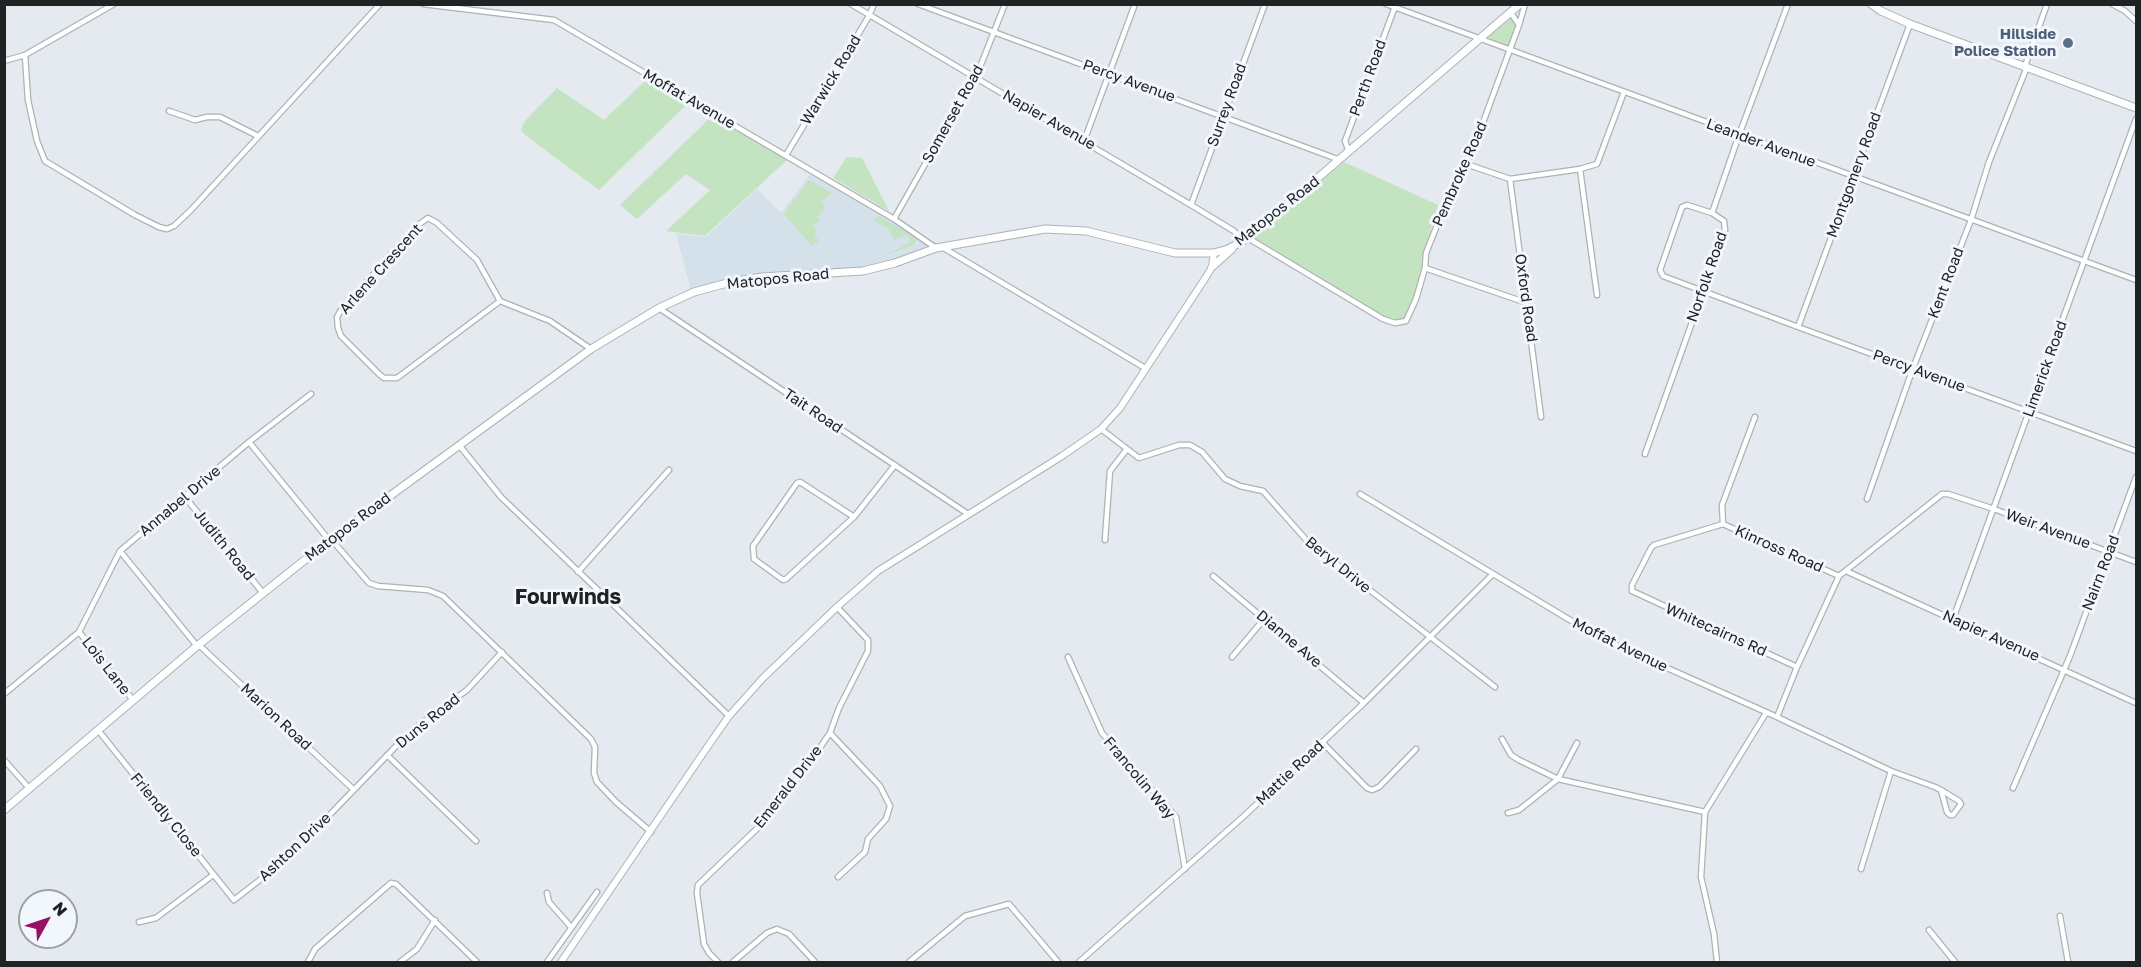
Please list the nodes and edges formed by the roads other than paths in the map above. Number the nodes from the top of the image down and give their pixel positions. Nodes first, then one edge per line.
1 (114, 4) edge
2 (380, 4) edge
3 (423, 4) edge
4 (851, 4) edge
5 (874, 4) edge
6 (918, 4) edge
7 (1005, 4) edge
8 (1135, 4) edge
9 (1265, 4) edge
10 (1386, 4) edge
11 (1520, 4) edge
12 (1525, 4) edge
13 (1788, 4) edge
14 (1871, 4) edge
15 (2047, 4) edge
16 (2112, 4) edge
17 (1395, 6) edge
18 (1511, 13) junction
19 (870, 16) junction
20 (2136, 21) edge
21 (1910, 24) junction
22 (1519, 25) junction
23 (994, 32) junction
24 (1480, 40) junction
25 (1510, 50) junction
26 (25, 55) junction
27 (4, 61) edge
28 (2026, 67) junction
29 (1110, 74) junction
30 (974, 77) junction
31 (1624, 92) junction
32 (2136, 108) edge
33 (169, 111) dead end
34 (1223, 116) junction
35 (2136, 119) edge
36 (1739, 135) junction
37 (258, 136) junction
38 (1084, 141) junction
39 (1349, 152) junction
40 (786, 155) junction
41 (1340, 160) junction
42 (1466, 164) junction
43 (1580, 169) junction
44 (1853, 176) junction
45 (1510, 179) junction
46 (1191, 205) junction
47 (1712, 213) junction
48 (894, 219) junction
49 (1971, 220) junction
50 (1245, 240) junction
51 (1235, 246) junction
52 (939, 247) junction
53 (1214, 253) junction
54 (2085, 261) junction
55 (1212, 267) junction
56 (1425, 268) junction
57 (2136, 280) edge
58 (1702, 292) junction
59 (1597, 295) dead end
60 (500, 301) junction
61 (1527, 303) junction
62 (659, 308) junction
63 (1798, 327) junction
64 (591, 349) junction
65 (1144, 368) junction
66 (1913, 368) junction
67 (311, 394) dead end
68 (2029, 412) junction
69 (1541, 417) dead end
70 (1755, 417) dead end
71 (1101, 429) junction
72 (249, 442) junction
73 (459, 445) junction
74 (1127, 448) junction
75 (2136, 451) edge
76 (1645, 454) dead end
77 (895, 465) junction
78 (669, 470) dead end
79 (2136, 477) edge
80 (1360, 494) dead end
81 (185, 497) junction
82 (1867, 499) dead end
83 (1994, 509) junction
84 (968, 514) junction
85 (854, 517) junction
86 (1723, 524) junction
87 (330, 539) junction
88 (1105, 540) dead end
89 (120, 551) junction
90 (2109, 552) junction
91 (2136, 562) edge
92 (1846, 571) junction
93 (578, 572) junction
94 (1492, 575) junction
95 (1213, 576) dead end
96 (1839, 576) junction
97 (263, 593) junction
98 (837, 607) junction
99 (1265, 618) junction
100 (1953, 619) junction
101 (79, 632) junction
102 (1429, 638) junction
103 (198, 645) junction
104 (502, 652) junction
105 (1068, 657) dead end
106 (1232, 657) dead end
107 (1797, 667) junction
108 (2064, 669) junction
109 (1495, 687) dead end
110 (4, 694) edge
111 (133, 700) junction
112 (1364, 703) junction
113 (2136, 703) edge
114 (1766, 713) junction
115 (729, 716) junction
116 (1777, 717) junction
117 (98, 730) junction
118 (830, 733) junction
119 (1502, 740) dead end
120 (1322, 742) junction
121 (1577, 743) dead end
122 (1416, 749) dead end
123 (387, 755) junction
124 (4, 760) edge
125 (1891, 771) junction
126 (1558, 779) junction
127 (29, 788) junction
128 (2013, 788) dead end
129 (353, 789) junction
130 (1941, 790) junction
131 (4, 810) edge
132 (1705, 812) junction
133 (1508, 813) dead end
134 (651, 831) junction
135 (476, 841) dead end
136 (1185, 869) junction
137 (1861, 869) dead end
138 (213, 874) junction
139 (838, 877) dead end
140 (597, 892) dead end
141 (547, 893) dead end
142 (234, 900) joint
143 (2060, 916) dead end
144 (435, 920) junction
145 (139, 922) dead end
146 (571, 927) junction
147 (1929, 930) dead end
148 (1083, 962) edge
149 (308, 963) edge
150 (400, 963) edge
151 (477, 963) edge
152 (547, 963) edge
153 (561, 963) edge
154 (718, 963) edge
155 (733, 963) edge
156 (815, 963) edge
157 (909, 963) edge
158 (1058, 963) edge
159 (1717, 963) edge
160 (1955, 963) edge
161 (2068, 963) edge

1 - 26 street
2 - 37 street
3 - 40 street, Moffat Avenue
4 - 19 street, Napier Avenue
5 - 19 street, Warwick Road
6 - 23 street, Percy Avenue
7 - 23 street, Somerset Road
8 - 29 street
9 - 34 street, Surrey Road
10 - 17 street, Leander Avenue
11 - 18 main road, Matopos Road
12 - 22 street, Pembroke Road
13 - 36 street, Norfolk Road
14 - 21 main road
15 - 28 street, Kent Road
16 - 20 street
17 - 24 street, Leander Avenue
17 - 39 street, Perth Road
18 - 22 street
18 - 24 main road, Matopos Road
19 - 30 street, Napier Avenue
19 - 40 street, Warwick Road
21 - 28 main road
21 - 44 street, Montgomery Road
22 - 25 street, Pembroke Road
23 - 29 street, Percy Avenue
23 - 30 street, Somerset Road
24 - 25 street, Leander Avenue
24 - 39 main road, Matopos Road
25 - 31 street, Leander Avenue
25 - 42 street, Pembroke Road
26 - 27 street
26 - 37 street
28 - 32 main road
28 - 49 street, Kent Road
29 - 34 street, Percy Avenue
29 - 38 street
30 - 38 street, Napier Avenue
30 - 48 street, Somerset Road
31 - 36 street, Leander Avenue
31 - 43 street
33 - 37 street
34 - 41 street, Percy Avenue
34 - 46 street, Surrey Road
35 - 54 street, Limerick Road
36 - 44 street, Leander Avenue
36 - 47 street, Norfolk Road
38 - 46 street, Napier Avenue
39 - 41 main road, Matopos Road
40 - 48 street, Moffat Avenue
41 - 50 main road, Matopos Road
42 - 45 street
42 - 56 street, Pembroke Road
43 - 45 street
43 - 59 street
44 - 49 street, Leander Avenue
44 - 63 street, Montgomery Road
45 - 61 street, Oxford Road
46 - 50 street, Napier Avenue
47 - 58 street, Norfolk Road
47 - 58 street, Percy Avenue
48 - 52 street, Moffat Avenue
49 - 54 street, Leander Avenue
49 - 66 street, Kent Road
50 - 51 main road, Matopos Road
50 - 56 street, Pembroke Road
51 - 53 main road, Matopos Road
51 - 55 main road
52 - 53 main road, Matopos Road
52 - 62 main road, Matopos Road
52 - 65 street, Moffat Avenue
53 - 55 street
54 - 57 street, Leander Avenue
54 - 68 street, Limerick Road
55 - 65 street
56 - 61 street
58 - 63 street, Percy Avenue
58 - 76 street, Norfolk Road
60 - 60 street, Arlene Crescent
60 - 64 street
61 - 69 street, Oxford Road
62 - 64 main road, Matopos Road
62 - 77 street, Tait Road
63 - 66 street, Percy Avenue
64 - 73 main road, Matopos Road
65 - 71 street
66 - 68 street, Percy Avenue
66 - 82 street, Kent Road
67 - 72 street, Annabel Drive
68 - 75 street, Percy Avenue
68 - 83 street, Limerick Road
70 - 86 street, Kinross Road
71 - 74 street, Beryl Drive
71 - 84 street
72 - 81 street, Annabel Drive
72 - 87 street
73 - 87 main road, Matopos Road
73 - 93 street
74 - 88 street
74 - 102 street, Beryl Drive
77 - 84 street, Tait Road
77 - 85 street
78 - 93 street
79 - 90 street, Nairn Road
80 - 94 street, Moffat Avenue
81 - 89 street, Annabel Drive
81 - 97 street, Judith Road
83 - 90 street, Weir Avenue
83 - 92 street, Weir Avenue
83 - 100 street, Limerick Road
84 - 98 street
85 - 85 street
86 - 96 street, Kinross Road
86 - 107 street, Whitecairns Rd
87 - 97 main road, Matopos Road
87 - 104 street
89 - 101 street, Annabel Drive
89 - 103 street, Marion Road
90 - 91 street, Weir Avenue
90 - 108 street, Nairn Road
92 - 96 street
92 - 100 street, Napier Avenue
93 - 115 street
94 - 102 street, Mattie Road
94 - 114 street, Moffat Avenue
95 - 99 street, Dianne Ave
96 - 107 street
97 - 103 main road, Matopos Road
98 - 115 street
98 - 118 street, Emerald Drive
99 - 106 street
99 - 112 street, Dianne Ave
100 - 108 street, Napier Avenue
101 - 110 street
101 - 111 street, Lois Lane
102 - 109 street
102 - 112 street, Mattie Road
103 - 111 main road, Matopos Road
103 - 129 street, Marion Road
104 - 123 street, Duns Road
104 - 134 street
105 - 136 street, Francolin Way
107 - 116 street
108 - 113 street, Napier Avenue
108 - 128 street, Nairn Road
111 - 117 main road, Matopos Road
112 - 120 street, Mattie Road
114 - 116 street, Moffat Avenue
114 - 132 street
115 - 134 street
116 - 125 street, Moffat Avenue
117 - 127 main road, Matopos Road
117 - 138 street, Friendly Close
118 - 139 street
118 - 154 street, Emerald Drive
119 - 126 street
120 - 122 street
120 - 136 street, Mattie Road
121 - 126 street
123 - 129 street, Duns Road
123 - 135 street
124 - 127 street
125 - 130 street, Moffat Avenue
125 - 137 street
126 - 132 street
126 - 133 street
127 - 131 main road, Matopos Road
129 - 142 street, Ashton Drive
130 - 130 street
132 - 159 street
134 - 153 street
136 - 148 street, Mattie Road
138 - 142 street, Friendly Close
138 - 145 street
140 - 146 street
141 - 146 street
143 - 161 street
144 - 149 street
144 - 150 street
144 - 151 street
146 - 152 street
147 - 160 street
155 - 156 street
157 - 158 street

